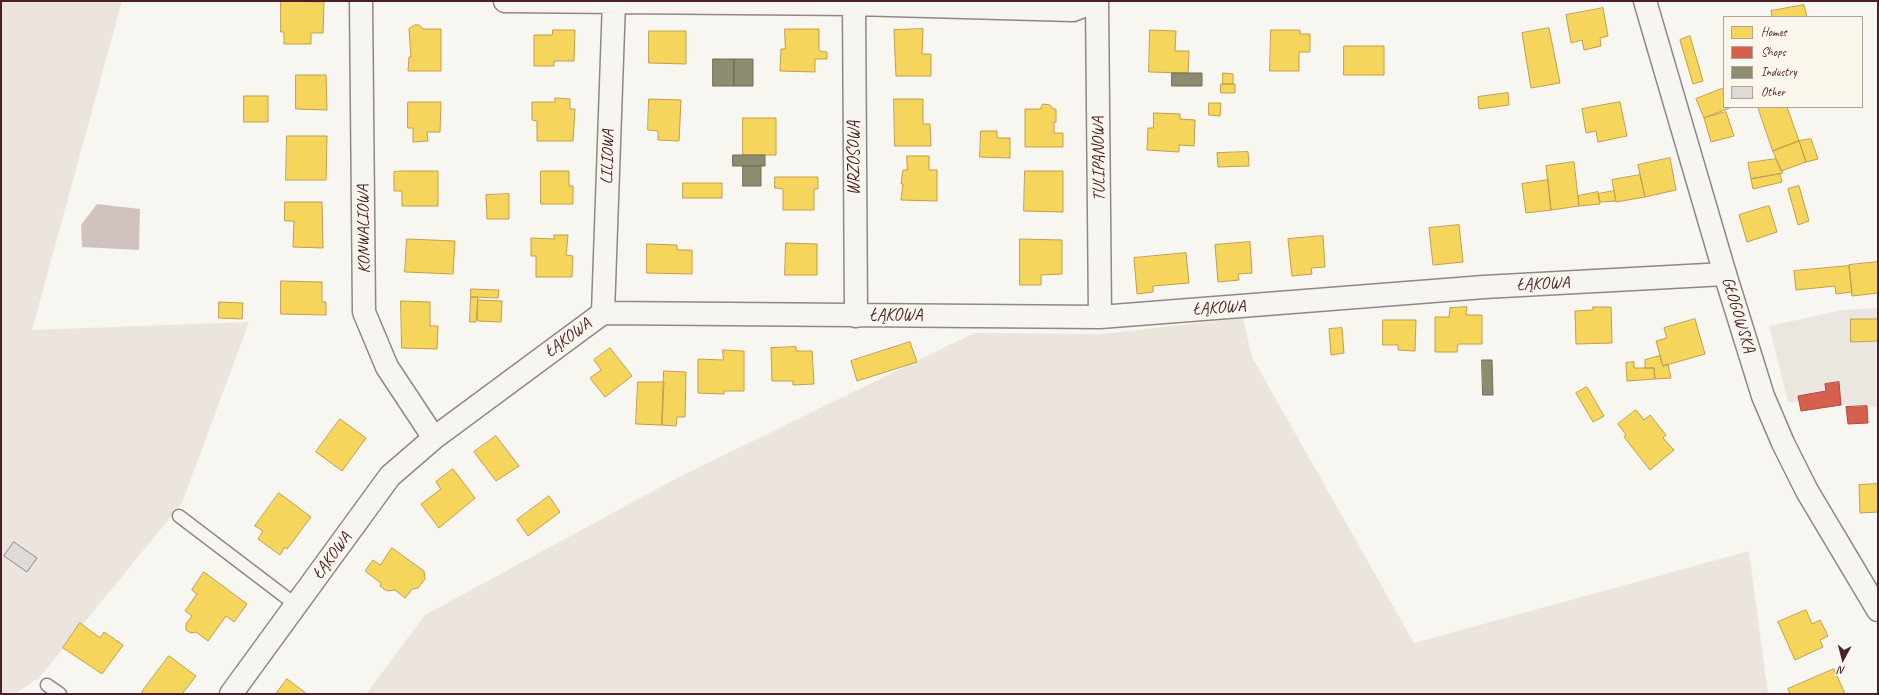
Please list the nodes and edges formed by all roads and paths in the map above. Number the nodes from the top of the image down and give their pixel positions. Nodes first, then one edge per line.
1 (361, 1) edge
2 (505, 1) edge
3 (1097, 1) edge
4 (1645, 1) edge
5 (614, 2) edge
6 (854, 3) edge
7 (1725, 274) junction
8 (603, 313) junction
9 (856, 316) junction
10 (1100, 317) junction
11 (434, 438) junction
12 (178, 516) dead end
13 (296, 605) junction
14 (1878, 610) edge
15 (47, 685) dead end
16 (60, 694) edge
17 (231, 694) edge

1 - 11 street, KONWALIOWA
2 - 5 street
3 - 6 street
3 - 10 street, TULIPANOWA
4 - 7 street, GŁOGOWSKA
5 - 6 street
5 - 8 street, LILIOWA
6 - 9 street, WRZOSOWA
7 - 10 street, ŁĄKOWA
7 - 14 street, GŁOGOWSKA
8 - 9 street, ŁĄKOWA
8 - 11 street, ŁĄKOWA
9 - 10 street, ŁĄKOWA
11 - 13 street, ŁĄKOWA
12 - 13 lane
13 - 17 street, ŁĄKOWA
15 - 16 lane

